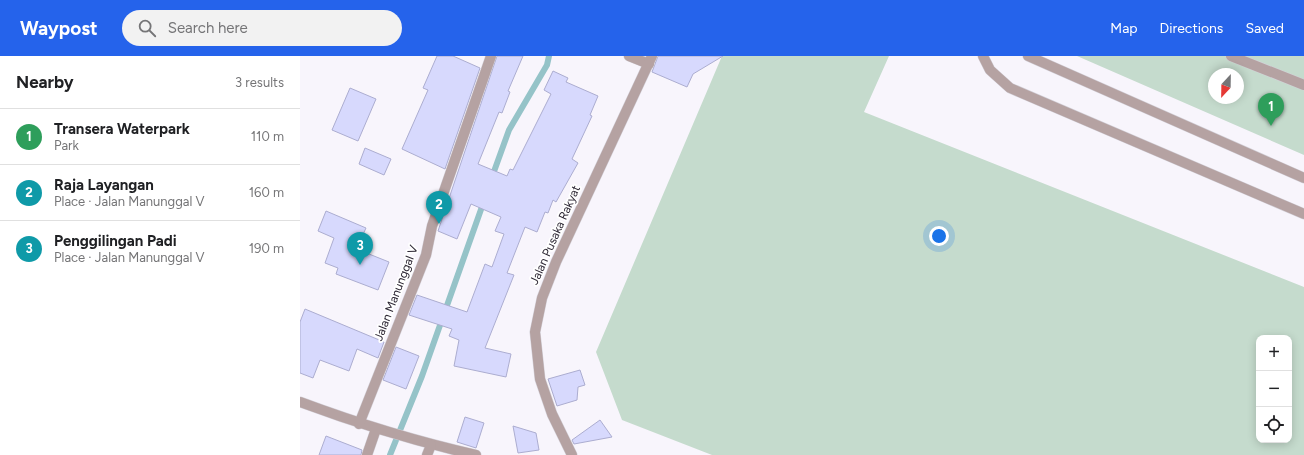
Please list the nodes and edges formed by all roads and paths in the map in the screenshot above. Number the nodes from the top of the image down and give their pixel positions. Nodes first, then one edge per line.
1 (490, 56) edge
2 (629, 56) edge
3 (984, 56) edge
4 (1028, 56) edge
5 (1231, 56) edge
6 (650, 60) edge
7 (1304, 86) edge
8 (1304, 178) edge
9 (1304, 214) edge
10 (300, 402) edge
11 (359, 424) junction
12 (380, 430) junction
13 (427, 444) junction
14 (367, 455) edge
15 (427, 455) edge
16 (476, 455) edge
17 (572, 455) edge

1 - 11 street, Jalan Manunggal V
2 - 6 street
3 - 9 street
4 - 8 street
5 - 7 street
6 - 17 street, Jalan Pusaka Rakyat
10 - 11 street
11 - 12 street
12 - 13 street
12 - 14 street
13 - 15 street
13 - 16 street

